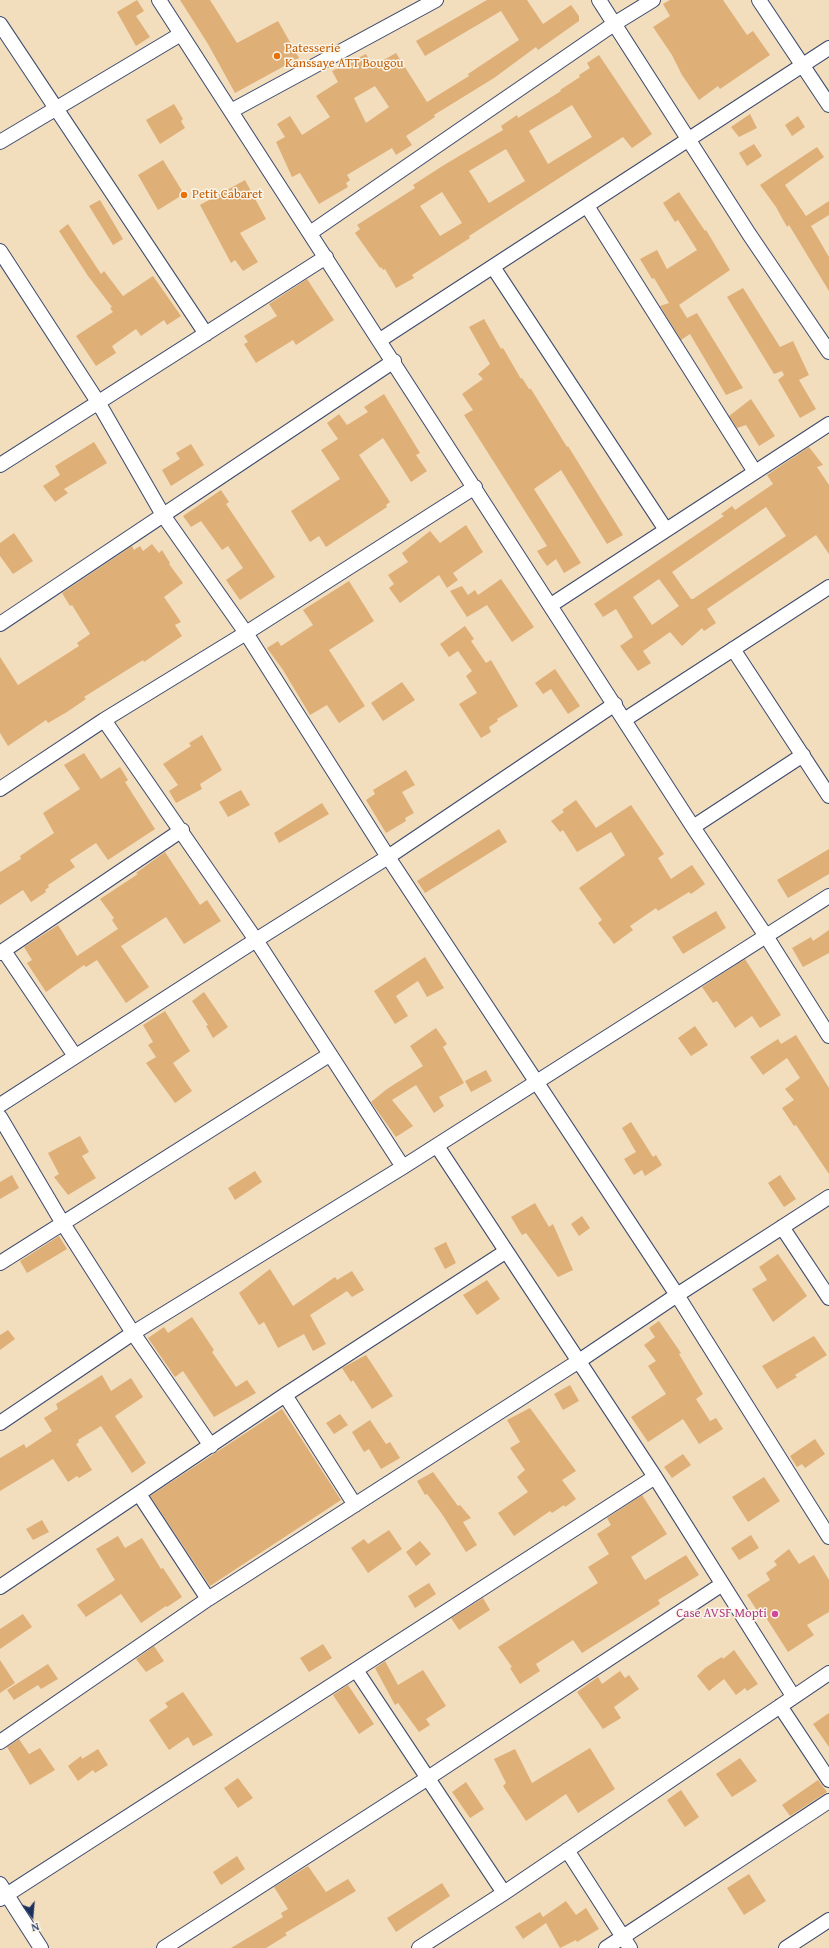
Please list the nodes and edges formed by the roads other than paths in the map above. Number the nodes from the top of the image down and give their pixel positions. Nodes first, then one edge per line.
1 (159, 0) edge
2 (436, 0) edge
3 (599, 0) edge
4 (653, 0) edge
5 (759, 0) edge
6 (0, 24) edge
7 (614, 24) junction
8 (181, 34) junction
9 (829, 48) edge
10 (803, 65) junction
11 (829, 105) edge
12 (57, 108) junction
13 (231, 111) junction
14 (688, 140) junction
15 (0, 142) edge
16 (587, 206) junction
17 (310, 233) junction
18 (0, 251) edge
19 (326, 257) junction
20 (492, 267) junction
21 (206, 334) junction
22 (380, 340) junction
23 (829, 352) edge
24 (394, 361) junction
25 (98, 402) junction
26 (829, 424) edge
27 (0, 465) edge
28 (755, 472) junction
29 (475, 488) junction
30 (163, 515) junction
31 (666, 530) junction
32 (829, 587) edge
33 (551, 605) junction
34 (0, 624) edge
35 (246, 633) junction
36 (733, 649) junction
37 (615, 704) junction
38 (104, 720) junction
39 (624, 720) junction
40 (803, 755) junction
41 (0, 789) edge
42 (829, 796) edge
43 (693, 827) junction
44 (182, 830) junction
45 (388, 857) junction
46 (829, 896) edge
47 (766, 936) junction
48 (256, 940) junction
49 (2, 952) edge
50 (829, 1036) edge
51 (329, 1055) junction
52 (75, 1056) junction
53 (537, 1082) junction
54 (0, 1105) edge
55 (0, 1117) edge
56 (437, 1146) junction
57 (403, 1167) junction
58 (829, 1197) edge
59 (62, 1222) junction
60 (782, 1227) junction
61 (505, 1252) junction
62 (0, 1263) edge
63 (677, 1295) junction
64 (829, 1298) edge
65 (133, 1333) junction
66 (579, 1361) junction
67 (285, 1395) junction
68 (0, 1423) edge
69 (211, 1446) junction
70 (655, 1477) junction
71 (139, 1494) junction
72 (355, 1505) junction
73 (829, 1537) edge
74 (721, 1584) junction
75 (0, 1587) edge
76 (208, 1599) junction
77 (356, 1670) junction
78 (829, 1673) edge
79 (793, 1696) junction
80 (780, 1706) junction
81 (0, 1742) edge
82 (428, 1778) junction
83 (829, 1780) edge
84 (829, 1801) edge
85 (567, 1850) junction
86 (2, 1893) edge
87 (504, 1893) junction
88 (829, 1920) edge
89 (627, 1942) edge
90 (421, 1947) edge
91 (41, 1948) edge
92 (164, 1948) edge
93 (606, 1948) edge
94 (786, 1948) edge

1 - 8 street
2 - 13 street
3 - 7 street
4 - 7 street
5 - 10 street
6 - 12 street
7 - 14 street
7 - 17 street
8 - 12 street
8 - 13 street
9 - 10 street
10 - 11 street
10 - 14 street
12 - 15 street
12 - 21 street
13 - 17 street
14 - 16 street
14 - 23 street
16 - 20 street
16 - 28 street
17 - 19 street
18 - 25 street
19 - 21 street
19 - 22 street
20 - 22 street
20 - 31 street
21 - 25 street
22 - 24 street
24 - 29 street
24 - 30 street
25 - 27 street
25 - 30 street
26 - 28 street
28 - 31 street
29 - 33 street
29 - 35 street
30 - 34 street
30 - 35 street
31 - 33 street
32 - 36 street
33 - 37 street
35 - 38 street
35 - 45 street
36 - 39 street
36 - 40 street
37 - 39 street
37 - 45 street
38 - 41 street
38 - 44 street
39 - 43 street
40 - 42 street
40 - 43 street
43 - 47 street
44 - 48 street
44 - 49 street
45 - 48 street
45 - 53 street
46 - 47 street
47 - 50 street
47 - 53 street
48 - 51 street
48 - 52 street
49 - 52 street
51 - 57 street
51 - 59 street
52 - 54 street
53 - 56 street
53 - 63 street
55 - 59 street
56 - 57 street
56 - 61 street
57 - 65 street
58 - 60 street
59 - 62 street
59 - 65 street
60 - 63 street
60 - 64 street
61 - 66 street
61 - 67 street
63 - 66 street
63 - 73 street
65 - 68 street
65 - 69 street
66 - 70 street
66 - 72 street
67 - 69 street
67 - 72 street
69 - 71 street
70 - 74 street
70 - 77 street
71 - 75 street
71 - 76 street
72 - 76 street
74 - 79 street
74 - 82 street
76 - 81 street
77 - 82 street
77 - 86 street
78 - 79 street
79 - 80 street
80 - 83 street
80 - 85 street
82 - 87 street
82 - 92 street
84 - 89 street
85 - 87 street
85 - 89 street
86 - 91 street
87 - 90 street
88 - 94 street
89 - 93 street

